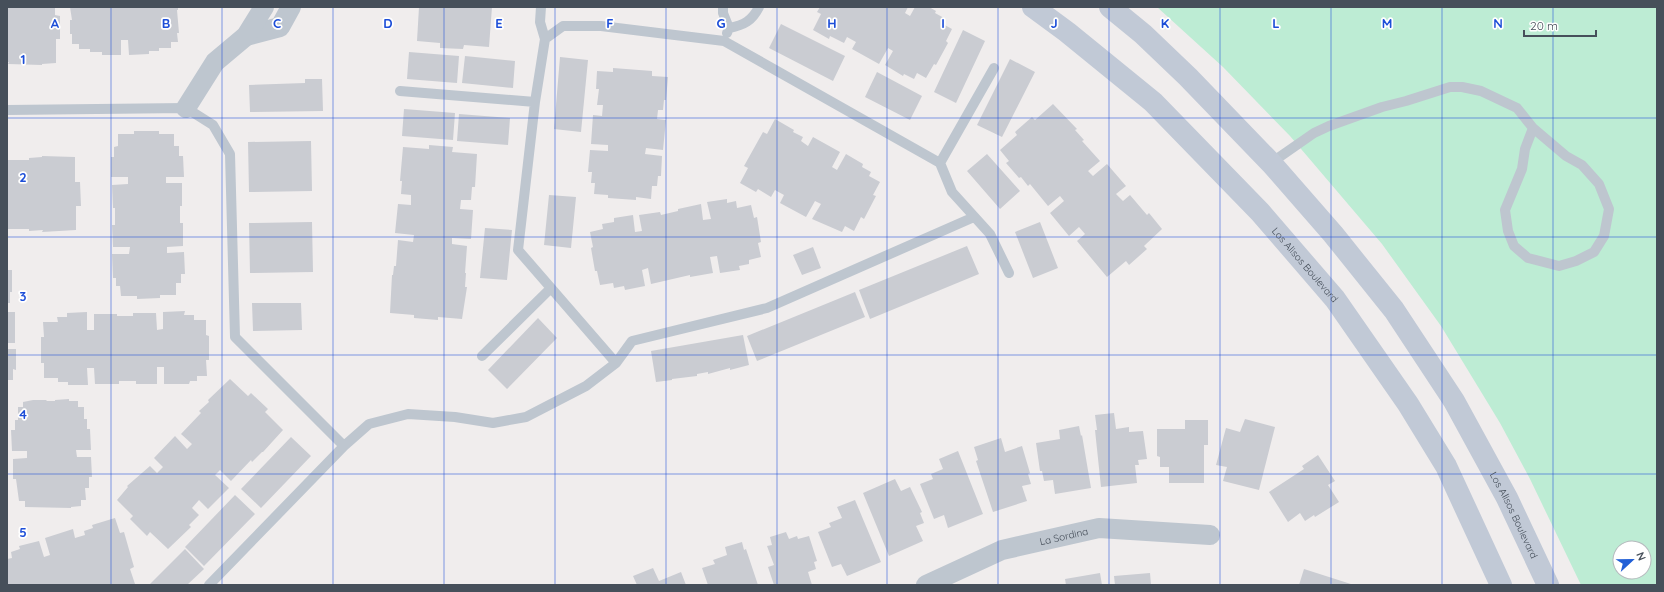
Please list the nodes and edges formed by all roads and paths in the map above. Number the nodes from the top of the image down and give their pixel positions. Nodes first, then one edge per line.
1 (264, 7) edge
2 (291, 7) edge
3 (541, 7) edge
4 (723, 7) edge
5 (759, 7) edge
6 (1033, 7) edge
7 (1110, 7) edge
8 (729, 28) junction
9 (246, 36) junction
10 (545, 39) junction
11 (724, 41) junction
12 (994, 68) dead end
13 (400, 91) dead end
14 (535, 102) junction
15 (186, 108) junction
16 (7, 110) edge
17 (1533, 128) junction
18 (940, 163) junction
19 (1271, 163) junction
20 (974, 217) junction
21 (1010, 273) dead end
22 (550, 289) junction
23 (482, 356) dead end
24 (616, 363) junction
25 (344, 446) junction
26 (1210, 535) dead end
27 (209, 585) edge
28 (926, 585) edge
29 (1501, 585) edge
30 (1548, 585) edge

1 - 9 street
2 - 9 street
3 - 10 lane
4 - 8 lane
5 - 8 lane
6 - 29 main road, Los Alisos Boulevard
7 - 19 main road, Los Alisos Boulevard
8 - 11 lane
9 - 15 street
10 - 11 lane
10 - 14 lane
11 - 18 lane
12 - 18 lane
13 - 14 lane
14 - 22 lane
15 - 16 lane
15 - 25 lane
17 - 17 lane
17 - 19 lane
18 - 20 lane
19 - 30 main road, Los Alisos Boulevard
20 - 21 lane
20 - 24 lane
22 - 23 lane
22 - 24 lane
24 - 25 lane
25 - 27 lane
26 - 28 street, La Sordina

